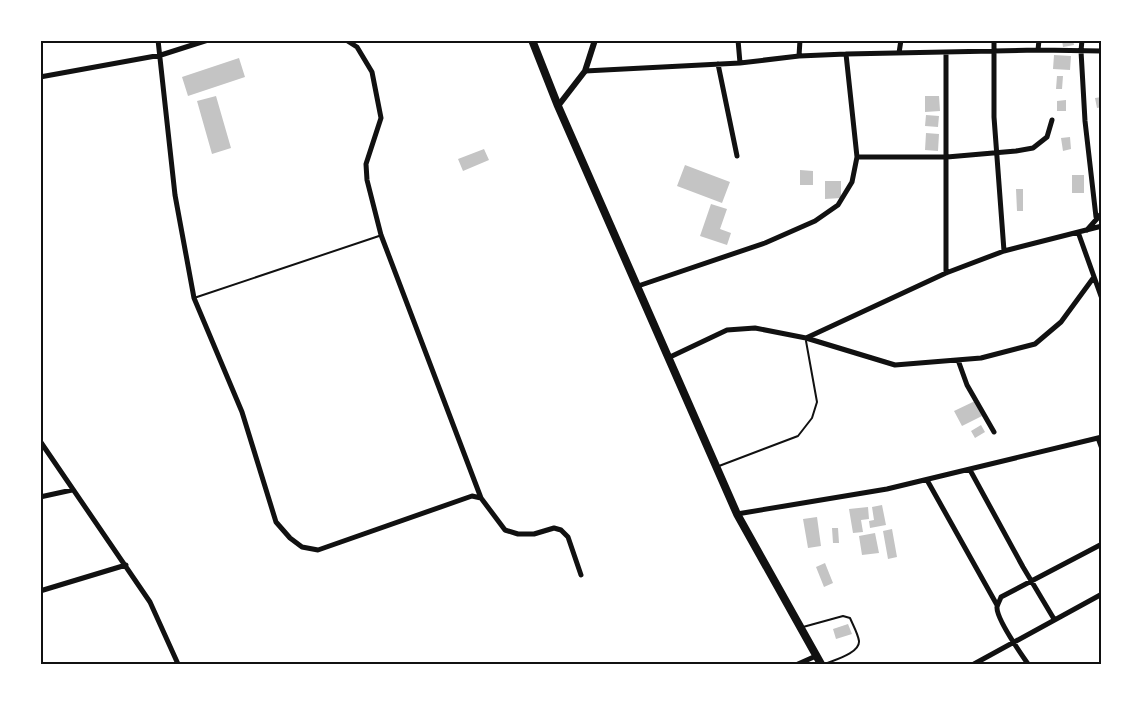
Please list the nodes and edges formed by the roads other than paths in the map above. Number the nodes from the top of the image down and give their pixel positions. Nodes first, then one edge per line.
1 (158, 40) edge
2 (208, 40) edge
3 (346, 40) edge
4 (532, 40) edge
5 (595, 40) edge
6 (738, 40) edge
7 (800, 40) edge
8 (901, 40) edge
9 (994, 40) edge
10 (1039, 40) edge
11 (1082, 40) edge
12 (1038, 50) junction
13 (993, 51) junction
14 (1080, 51) junction
15 (1101, 51) edge
16 (946, 52) junction
17 (899, 53) junction
18 (846, 54) junction
19 (161, 55) junction
20 (799, 56) junction
21 (740, 63) junction
22 (718, 64) junction
23 (585, 71) junction
24 (40, 77) edge
25 (558, 106) junction
26 (1052, 120) dead end
27 (997, 153) junction
28 (737, 156) dead end
29 (857, 157) junction
30 (947, 157) junction
31 (1099, 215) edge
32 (1101, 226) edge
33 (1087, 230) junction
34 (1078, 232) junction
35 (381, 235) junction
36 (1004, 251) junction
37 (946, 273) junction
38 (1094, 277) junction
39 (638, 286) junction
40 (194, 298) junction
41 (1101, 299) edge
42 (806, 338) junction
43 (670, 357) junction
44 (958, 360) junction
45 (994, 432) dead end
46 (1100, 437) edge
47 (40, 441) edge
48 (1101, 449) edge
49 (718, 467) junction
50 (970, 470) junction
51 (927, 480) junction
52 (72, 490) junction
53 (40, 497) edge
54 (481, 498) junction
55 (737, 514) junction
56 (1101, 544) edge
57 (126, 565) junction
58 (581, 575) dead end
59 (1032, 582) junction
60 (40, 591) edge
61 (1101, 594) edge
62 (997, 605) junction
63 (1054, 619) junction
64 (800, 628) junction
65 (1014, 643) junction
66 (816, 656) junction
67 (178, 664) edge
68 (798, 664) edge
69 (823, 664) edge
70 (975, 664) edge
71 (1028, 664) edge

1 - 19 street
2 - 19 street
3 - 35 street
4 - 25 main road
5 - 23 street
6 - 21 street
7 - 20 street
8 - 17 street
9 - 13 street
10 - 12 street
11 - 14 street
12 - 13 street
12 - 14 street
13 - 16 street
13 - 27 street
14 - 15 street
14 - 31 street
16 - 17 street
16 - 30 street
17 - 18 street
18 - 20 street
18 - 29 street
19 - 24 street
19 - 40 street
20 - 21 street
21 - 22 street
22 - 23 street
22 - 28 street
23 - 25 street
25 - 39 main road
26 - 27 street
27 - 30 street
27 - 36 street
29 - 30 street
29 - 39 street
30 - 37 street
31 - 33 street
32 - 33 street
33 - 34 street
34 - 36 street
34 - 38 street
35 - 40 lane
35 - 54 street
36 - 37 street
37 - 42 street
38 - 41 street
38 - 44 street
39 - 43 main road
40 - 54 street
42 - 43 street
42 - 44 street
42 - 49 lane
43 - 49 main road
44 - 45 street
46 - 48 street
46 - 50 street
47 - 52 street
49 - 55 main road
50 - 51 street
50 - 59 street
51 - 55 street
51 - 62 street
52 - 53 street
52 - 57 street
54 - 58 street
55 - 64 main road
56 - 59 street
57 - 60 street
57 - 67 street
59 - 62 street
59 - 63 street
61 - 63 street
62 - 65 street
63 - 65 street
64 - 66 main road
64 - 69 lane
65 - 70 street
65 - 71 street
66 - 68 street
66 - 69 main road

